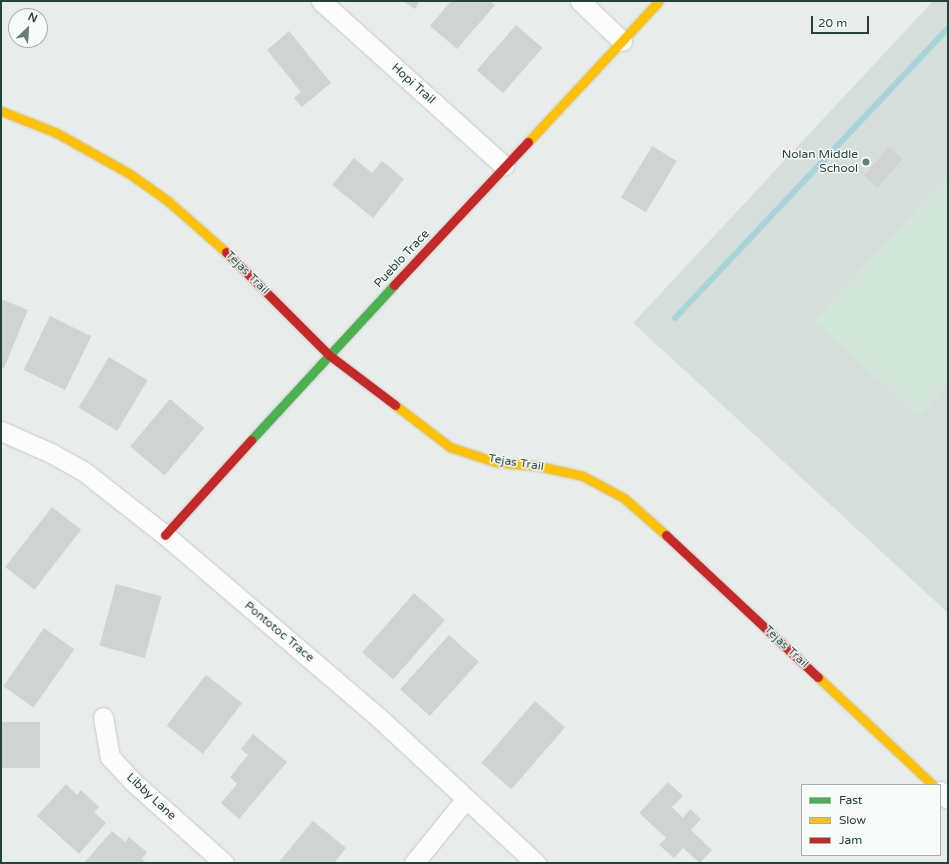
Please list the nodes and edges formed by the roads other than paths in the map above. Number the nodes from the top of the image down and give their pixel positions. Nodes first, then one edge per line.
1 (321, 1) edge
2 (580, 1) edge
3 (659, 1) edge
4 (622, 41) junction
5 (1, 111) edge
6 (504, 166) junction
7 (329, 355) junction
8 (1, 431) edge
9 (165, 535) junction
10 (104, 717) dead end
11 (932, 784) edge
12 (465, 800) junction
13 (224, 863) edge
14 (414, 863) edge
15 (536, 863) edge

1 - 6 street, Hopi Trail
2 - 4 street
3 - 4 street, Pueblo Trace
4 - 6 street, Pueblo Trace
5 - 7 street, Tejas Trail
6 - 7 street, Pueblo Trace
7 - 9 street, Pueblo Trace
7 - 11 street, Tejas Trail
8 - 9 street, Pontotoc Trace
9 - 12 street, Pontotoc Trace
10 - 13 street, Libby Lane
12 - 14 street
12 - 15 street, Pontotoc Trace

